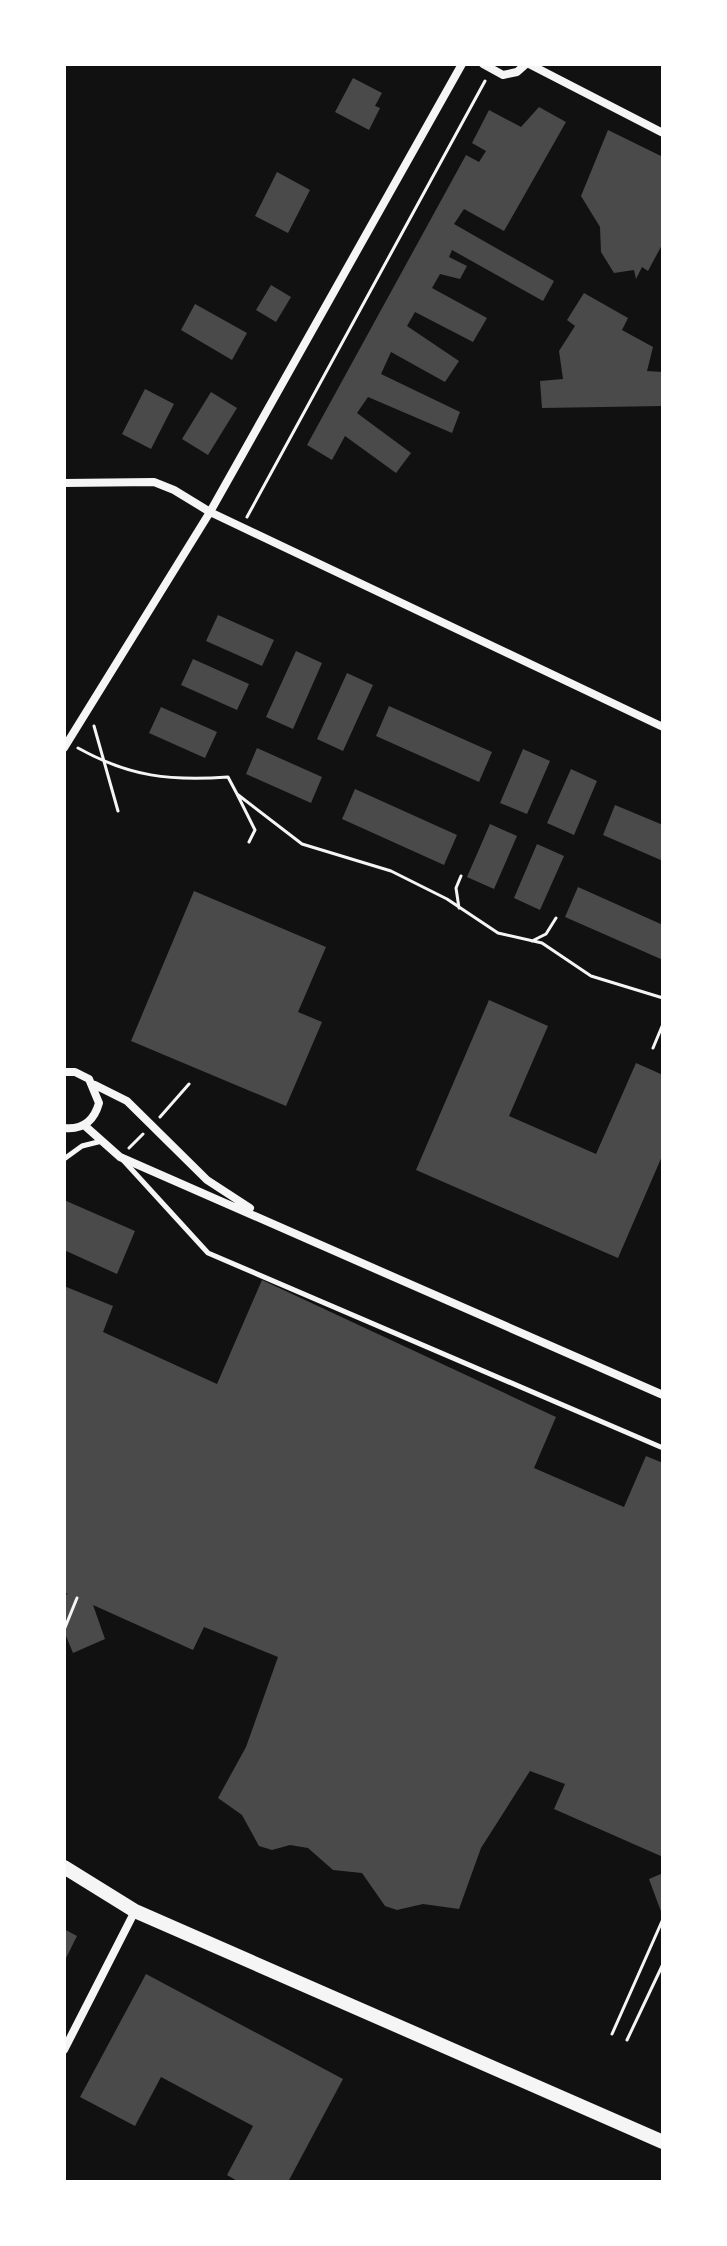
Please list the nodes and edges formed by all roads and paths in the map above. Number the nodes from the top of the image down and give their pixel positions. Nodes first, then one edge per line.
1 (462, 64) edge
2 (483, 64) edge
3 (528, 64) edge
4 (490, 71) junction
5 (663, 133) edge
6 (64, 483) edge
7 (210, 512) junction
8 (242, 527) junction
9 (93, 723) dead end
10 (663, 727) edge
11 (66, 745) edge
12 (103, 760) junction
13 (234, 795) junction
14 (118, 811) dead end
15 (249, 842) dead end
16 (461, 876) dead end
17 (459, 908) junction
18 (556, 918) dead end
19 (532, 941) junction
20 (663, 998) edge
21 (663, 1024) edge
22 (653, 1048) dead end
23 (64, 1072) edge
24 (95, 1085) junction
25 (84, 1125) junction
26 (66, 1131) edge
27 (102, 1141) junction
28 (120, 1157) junction
29 (64, 1159) edge
30 (267, 1220) junction
31 (663, 1395) edge
32 (663, 1448) edge
33 (77, 1598) dead end
34 (64, 1630) edge
35 (64, 1867) edge
36 (135, 1911) junction
37 (663, 1919) edge
38 (663, 1964) edge
39 (612, 2034) dead end
40 (627, 2040) dead end
41 (64, 2050) edge
42 (663, 2142) edge

1 - 7 street
2 - 4 street
3 - 4 street
3 - 5 street
4 - 8 path
6 - 7 street
7 - 8 street
7 - 11 street
8 - 10 street
9 - 12 path
11 - 12 path
12 - 13 path
12 - 14 path
13 - 15 path
13 - 17 path
16 - 17 path
17 - 19 path
18 - 19 path
19 - 20 path
21 - 22 path
23 - 24 street
24 - 25 street
24 - 30 street
25 - 26 street
25 - 27 street
27 - 28 street
27 - 29 lane
28 - 30 street
28 - 32 lane
30 - 31 street
33 - 34 path
35 - 36 street
36 - 41 street
36 - 42 street
37 - 39 path
38 - 40 path

